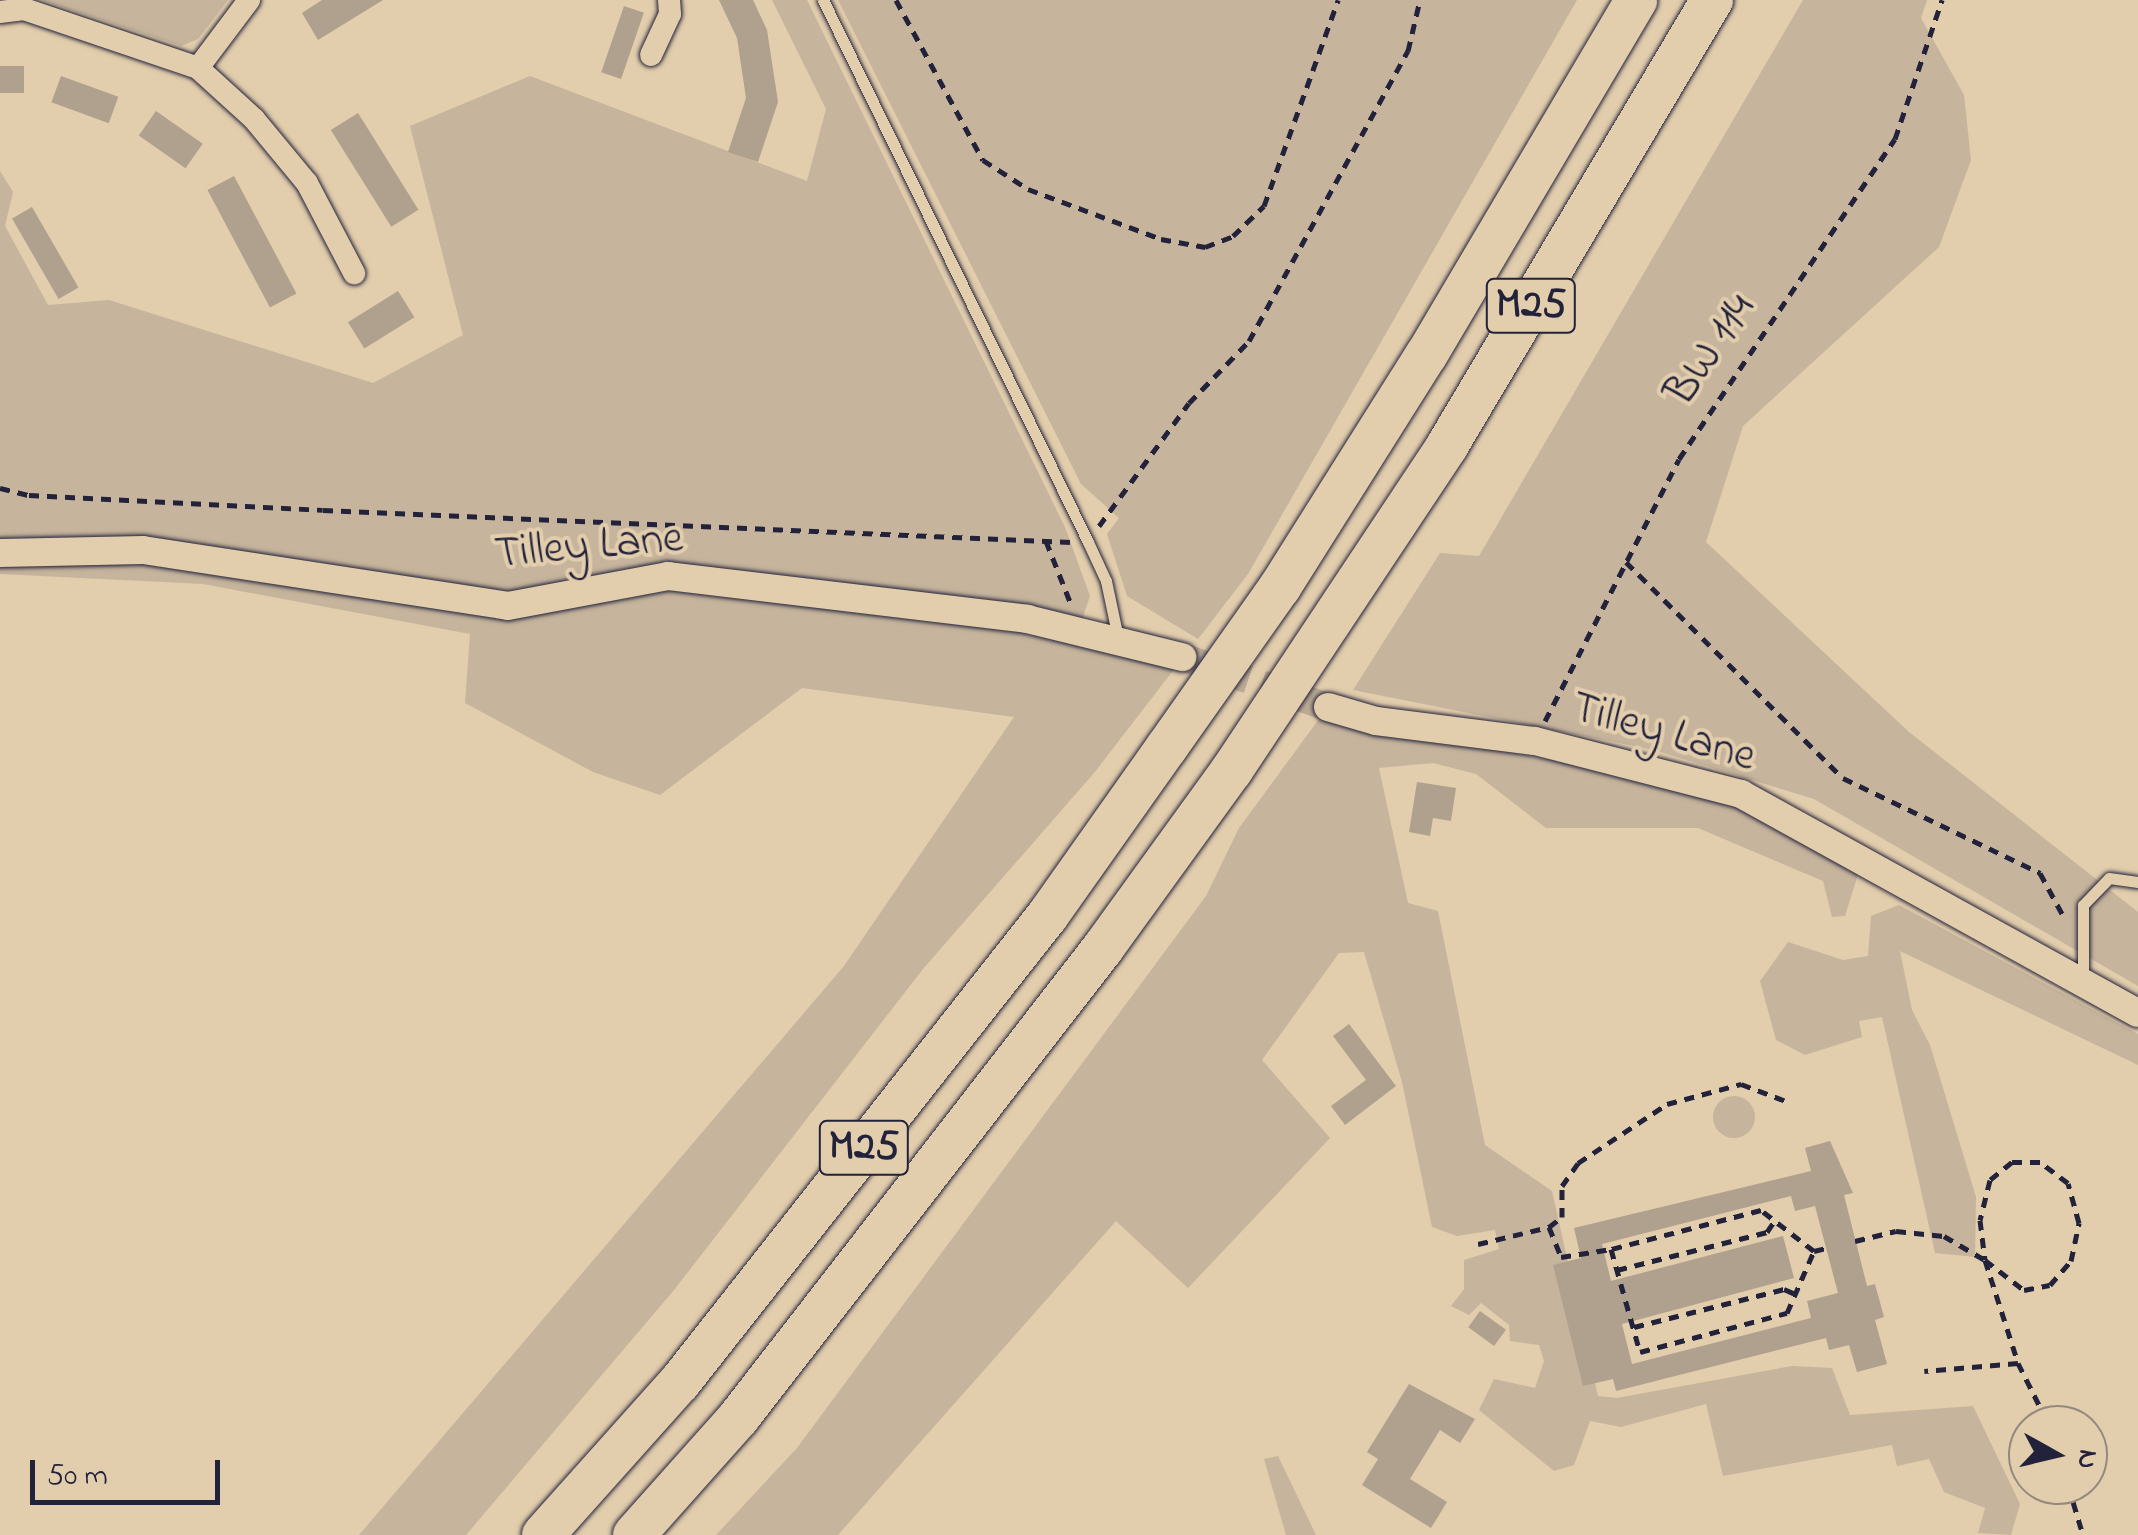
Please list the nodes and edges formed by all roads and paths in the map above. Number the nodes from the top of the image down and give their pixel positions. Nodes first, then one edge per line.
1 (249, 0) edge
2 (669, 0) edge
3 (824, 0) edge
4 (896, 0) edge
5 (1338, 0) edge
6 (1420, 0) edge
7 (1636, 0) edge
8 (1712, 0) edge
9 (1942, 0) edge
10 (24, 4) edge
11 (0, 12) edge
12 (651, 55) dead end
13 (198, 68) junction
14 (354, 273) dead end
15 (0, 488) edge
16 (1046, 541) junction
17 (1088, 542) junction
18 (0, 553) edge
19 (1626, 562) junction
20 (1078, 620) dead end
21 (1118, 638) junction
22 (1182, 657) tunnel mouth
23 (1328, 707) tunnel mouth
24 (1535, 741) junction
25 (2138, 882) edge
26 (2083, 952) junction
27 (2083, 982) junction
28 (2138, 1012) edge
29 (1786, 1101) dead end
30 (1775, 1220) junction
31 (1548, 1227) junction
32 (1856, 1241) dead end
33 (1478, 1244) dead end
34 (1826, 1248) dead end
35 (1611, 1249) junction
36 (1814, 1250) junction
37 (1985, 1260) junction
38 (1617, 1270) junction
39 (1795, 1294) junction
40 (1633, 1327) junction
41 (2018, 1363) junction
42 (1924, 1371) dead end
43 (2040, 1405) edge
44 (2074, 1505) edge
45 (543, 1535) edge
46 (634, 1535) edge
47 (2084, 1535) edge

1 - 13 street
2 - 12 street
3 - 17 lane
4 - 5 path
6 - 17 path
7 - 45 highway, M25
8 - 46 highway, M25
9 - 19 path, BW 114
10 - 11 street
10 - 13 street
13 - 14 street
15 - 16 path
16 - 17 path
16 - 20 path
17 - 21 lane
18 - 21 street, Tilley Lane
19 - 24 path, BW 114
19 - 26 path
21 - 22 street, Tilley Lane
23 - 24 street, Tilley Lane
24 - 27 street, Tilley Lane
25 - 26 lane
26 - 27 lane
27 - 28 street, Tilley Lane
29 - 31 path
30 - 35 path
30 - 36 path
30 - 38 path
31 - 33 path
31 - 35 path
32 - 37 path
34 - 36 path
35 - 38 path
36 - 39 path
37 - 37 path
37 - 41 path
38 - 40 path
39 - 40 path
39 - 40 path
41 - 42 path
41 - 43 path
44 - 47 path

